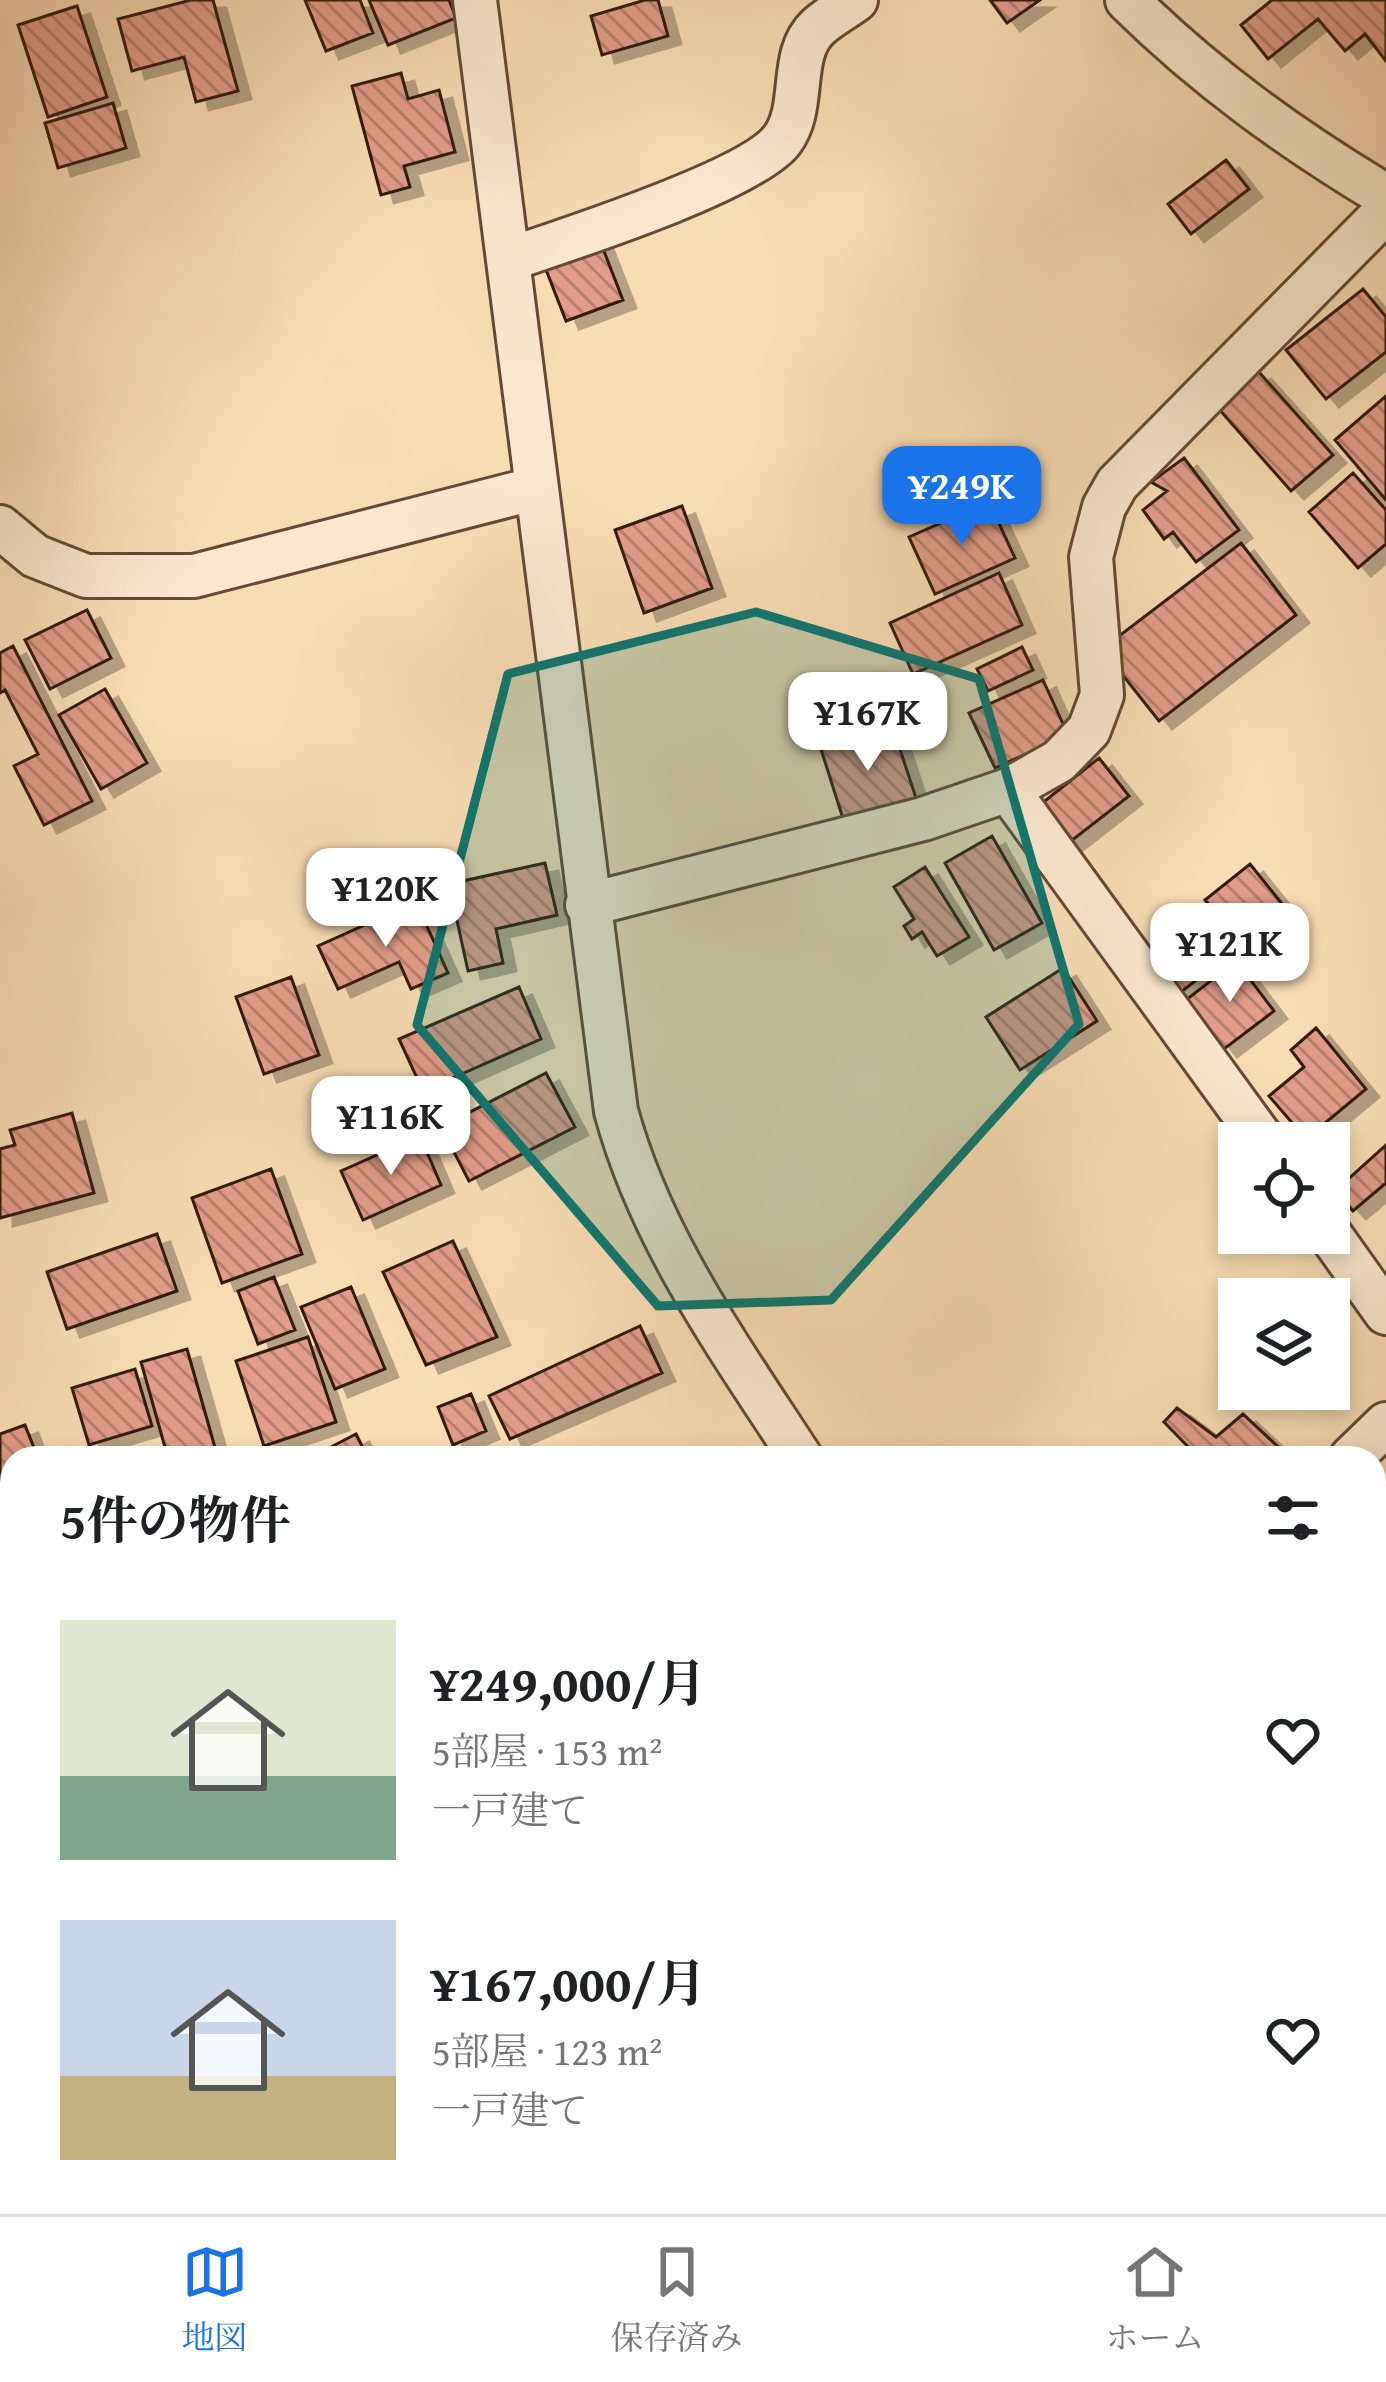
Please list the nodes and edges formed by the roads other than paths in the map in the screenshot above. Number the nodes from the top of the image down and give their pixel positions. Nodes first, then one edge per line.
1 (475, 0) edge
2 (856, 0) edge
3 (1127, 0) edge
4 (1386, 196) edge
5 (1386, 211) edge
6 (510, 259) junction
7 (537, 488) junction
8 (0, 527) edge
9 (1008, 790) junction
10 (586, 905) junction
11 (1250, 1122) edge
12 (1344, 1254) edge
13 (1386, 1313) edge
14 (1386, 1424) edge
15 (793, 1446) edge
16 (1363, 1446) edge

1 - 6 street
2 - 6 street
3 - 4 street
5 - 9 street
6 - 7 street
7 - 8 street
7 - 10 street
9 - 10 street
9 - 11 street
10 - 15 street
12 - 13 street
14 - 16 street

